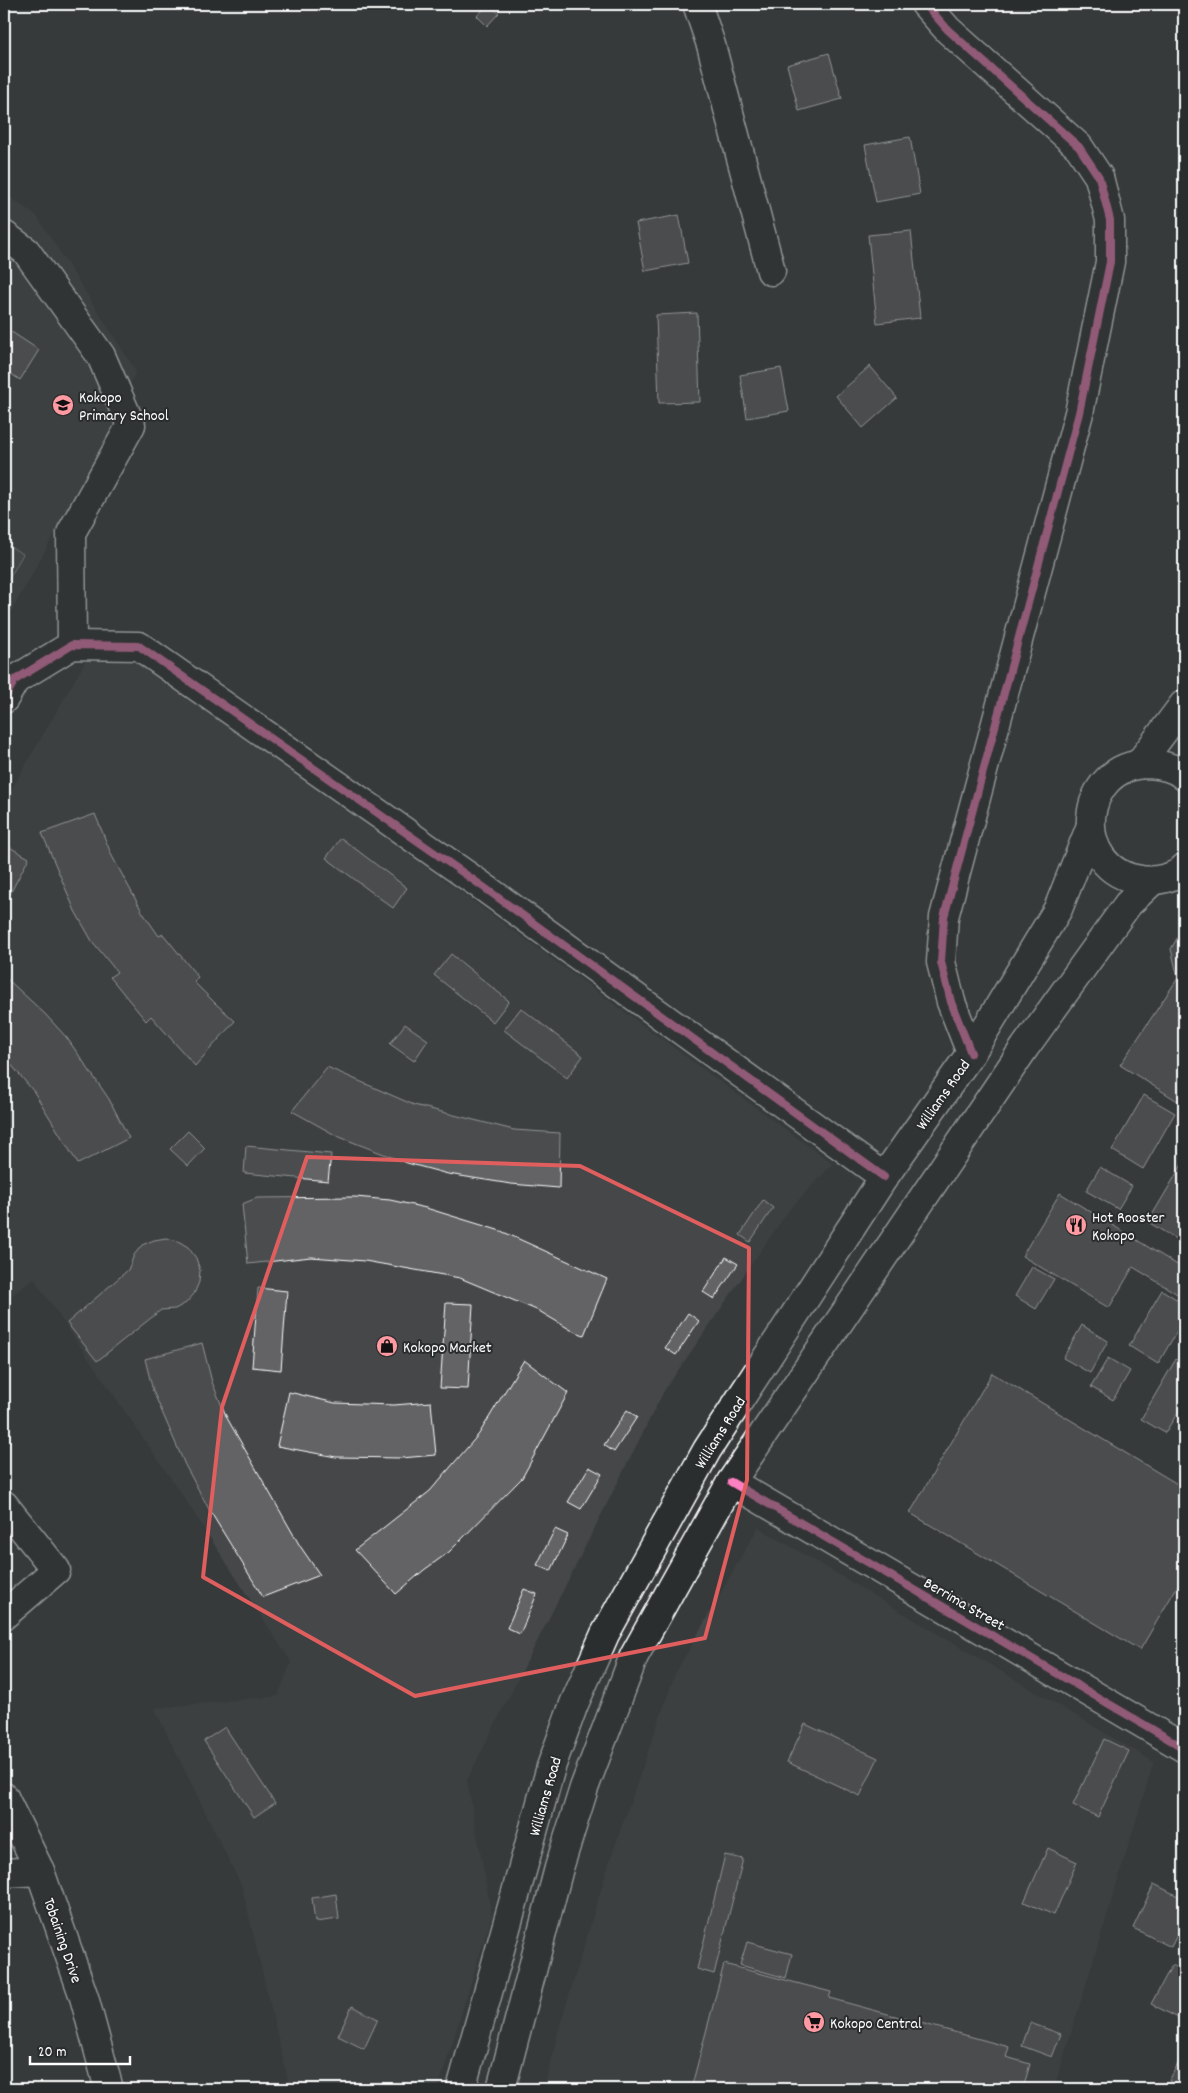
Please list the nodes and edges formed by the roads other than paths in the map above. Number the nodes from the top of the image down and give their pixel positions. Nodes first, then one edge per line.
1 (697, 4) edge
2 (925, 4) edge
3 (4, 234) edge
4 (771, 271) dead end
5 (72, 645) junction
6 (4, 699) edge
7 (1184, 704) edge
8 (1139, 764) junction
9 (1184, 776) edge
10 (1090, 828) junction
11 (1184, 868) edge
12 (1151, 882) junction
13 (971, 1053) junction
14 (884, 1177) junction
15 (731, 1482) junction
16 (4, 1506) edge
17 (4, 1615) edge
18 (1184, 1748) edge
19 (4, 1797) edge
20 (40, 1871) junction
21 (4, 1873) edge
22 (109, 2089) edge
23 (461, 2089) edge
24 (502, 2089) edge

1 - 4 street
2 - 13 street
3 - 5 street
5 - 6 street
5 - 14 street
7 - 8 street
8 - 9 street, Williams Road
8 - 10 street, Williams Road
10 - 12 street, Williams Road
10 - 13 street, Williams Road
11 - 12 street
12 - 15 street
13 - 14 street, Williams Road
14 - 23 street, Williams Road
15 - 18 street, Berrima Street
15 - 24 street
16 - 17 street
19 - 20 street, Tobaining Drive
20 - 21 street
20 - 22 street, Tobaining Drive

